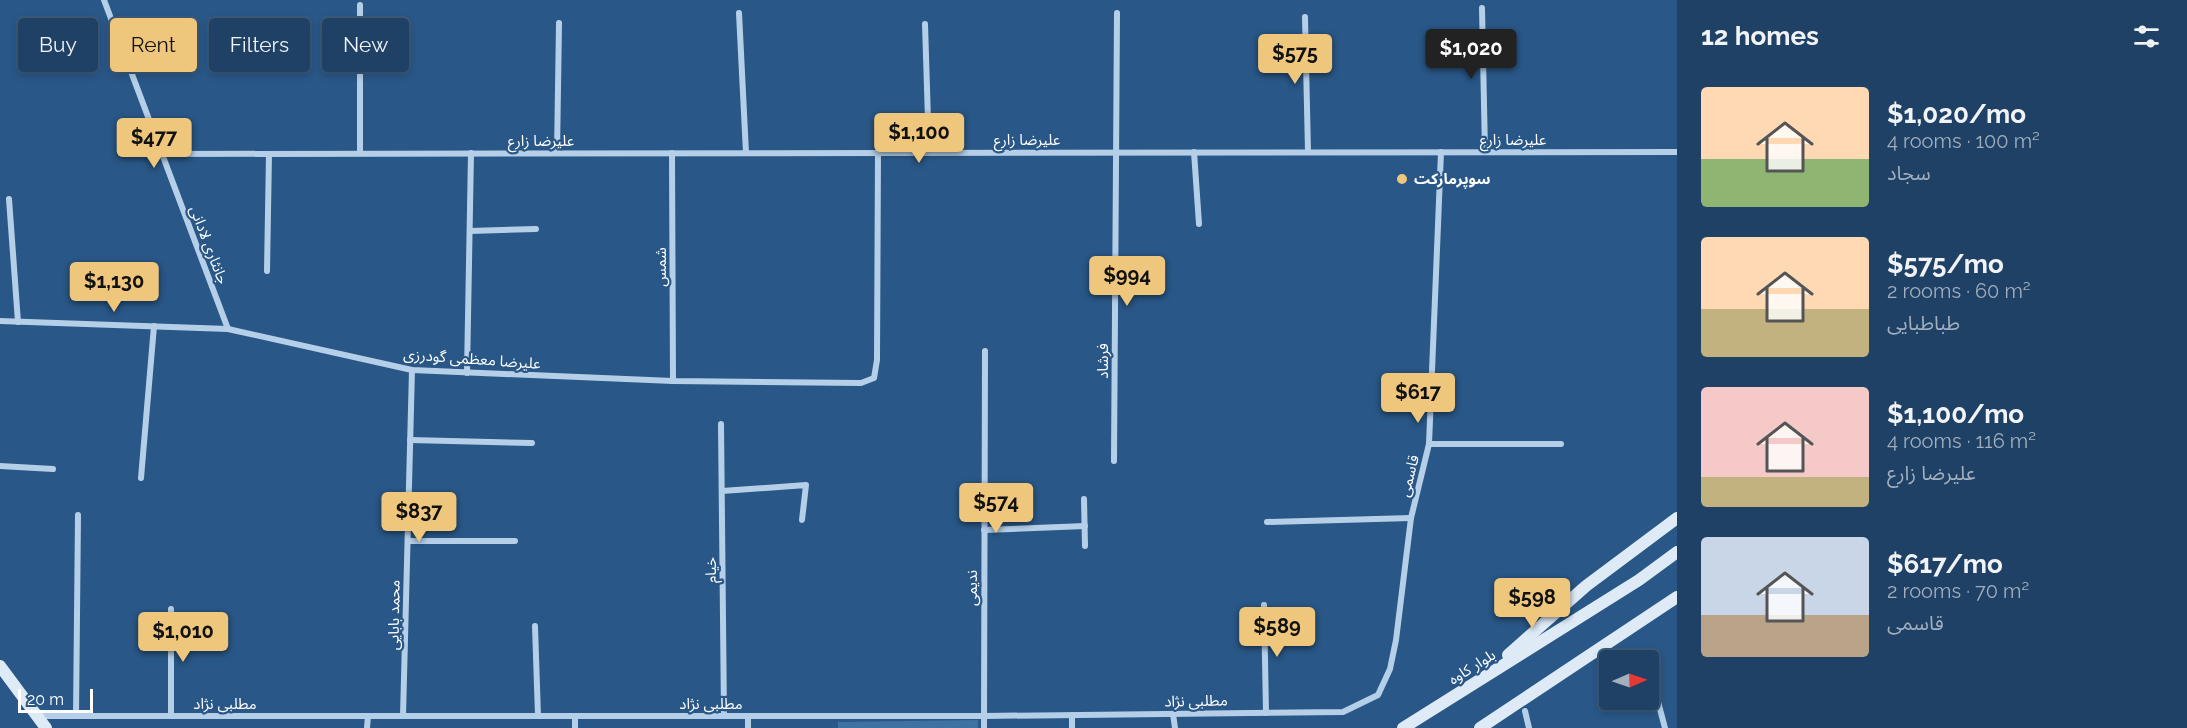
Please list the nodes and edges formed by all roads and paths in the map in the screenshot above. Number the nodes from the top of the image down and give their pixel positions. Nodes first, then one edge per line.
1 (104, 0) edge
2 (360, 5) dead end
3 (1482, 8) dead end
4 (739, 13) dead end
5 (1117, 13) dead end
6 (1305, 17) dead end
7 (559, 23) dead end
8 (925, 24) dead end
9 (878, 152) junction
10 (929, 152) junction
11 (1116, 152) junction
12 (1194, 152) junction
13 (1308, 152) junction
14 (1441, 152) junction
15 (1485, 152) junction
16 (1677, 152) edge
17 (360, 153) junction
18 (471, 153) junction
19 (557, 153) junction
20 (672, 153) junction
21 (746, 153) junction
22 (161, 154) junction
23 (268, 154) junction
24 (9, 199) dead end
25 (1199, 224) dead end
26 (536, 229) dead end
27 (470, 231) junction
28 (267, 271) dead end
29 (0, 321) edge
30 (18, 322) junction
31 (154, 327) junction
32 (228, 329) junction
33 (985, 351) dead end
34 (412, 370) junction
35 (467, 373) junction
36 (673, 381) junction
37 (721, 424) dead end
38 (410, 440) junction
39 (532, 443) dead end
40 (1429, 444) junction
41 (1561, 444) dead end
42 (1114, 462) dead end
43 (0, 466) edge
44 (53, 469) dead end
45 (141, 478) dead end
46 (722, 491) junction
47 (1084, 499) dead end
48 (78, 515) dead end
49 (1411, 518) junction
50 (1677, 518) edge
51 (802, 520) dead end
52 (1267, 522) dead end
53 (1085, 526) junction
54 (984, 530) junction
55 (515, 540) dead end
56 (408, 541) junction
57 (1085, 546) dead end
58 (1677, 552) edge
59 (1677, 597) edge
60 (1264, 605) dead end
61 (171, 609) dead end
62 (535, 626) dead end
63 (0, 666) edge
64 (1481, 679) junction
65 (1378, 695) joint
66 (1659, 702) edge
67 (1525, 711) dead end
68 (1266, 712) junction
69 (1173, 714) junction
70 (1072, 715) junction
71 (39, 716) junction
72 (76, 716) junction
73 (171, 716) junction
74 (368, 716) junction
75 (403, 716) junction
76 (538, 716) junction
77 (575, 716) junction
78 (724, 716) junction
79 (748, 716) junction
80 (984, 716) junction
81 (46, 728) edge
82 (367, 728) edge
83 (575, 728) edge
84 (748, 728) edge
85 (984, 728) edge
86 (1072, 728) edge
87 (1175, 728) edge
88 (1403, 728) edge
89 (1480, 728) edge
90 (1529, 728) edge
91 (1665, 728) edge

1 - 22 street, جانثاری لادانی
2 - 17 street
3 - 15 street
4 - 21 street
5 - 11 street, فرشاد
6 - 13 street
7 - 19 street
8 - 10 street
9 - 10 street, علیرضا زارع
9 - 21 street, علیرضا زارع
9 - 36 street, علیرضا معظمی گودرزی
10 - 11 street, علیرضا زارع
11 - 12 street, علیرضا زارع
11 - 42 street, فرشاد
12 - 13 street, علیرضا زارع
12 - 25 street
13 - 14 street, علیرضا زارع
14 - 15 street, علیرضا زارع
14 - 40 street, قاسمی
15 - 16 street, علیرضا زارع
17 - 18 street, علیرضا زارع
17 - 23 street, علیرضا زارع
18 - 19 street, علیرضا زارع
18 - 27 street
19 - 20 street, علیرضا زارع
20 - 21 street, علیرضا زارع
20 - 36 street, شمس
22 - 23 street, علیرضا زارع
22 - 32 street, جانثاری لادانی
23 - 28 street
24 - 30 street
26 - 27 street
27 - 35 street
29 - 30 street, علیرضا معظمی گودرزی
30 - 31 street, علیرضا معظمی گودرزی
31 - 32 street, علیرضا معظمی گودرزی
31 - 45 street
32 - 34 street, علیرضا معظمی گودرزی
33 - 54 street, ندیمی
34 - 35 street, علیرضا معظمی گودرزی
34 - 38 street, محمد بابایی
35 - 36 street, علیرضا معظمی گودرزی
37 - 46 street, خیام
38 - 39 street
38 - 56 street, محمد بابایی
40 - 41 street
40 - 49 street, قاسمی
43 - 44 street
46 - 51 street
46 - 78 street, خیام
47 - 53 street
48 - 72 street
49 - 52 street
49 - 65 street, قاسمی
50 - 64 main road
53 - 54 street
53 - 57 street
54 - 80 street, ندیمی
55 - 56 street
56 - 75 street, محمد بابایی
58 - 64 main road, بلوار کاوه
59 - 89 main road
60 - 68 street
61 - 73 street
62 - 76 street
63 - 71 main road
64 - 88 main road, بلوار کاوه
65 - 68 street, مطلبی نژاد
66 - 91 street
67 - 90 street
68 - 69 street, مطلبی نژاد
69 - 70 street, مطلبی نژاد
69 - 87 street
70 - 80 street, مطلبی نژاد
70 - 86 street
71 - 72 street, مطلبی نژاد
71 - 81 main road
72 - 73 street, مطلبی نژاد
73 - 74 street, مطلبی نژاد
74 - 75 street, مطلبی نژاد
74 - 82 street
75 - 76 street, مطلبی نژاد
76 - 77 street, مطلبی نژاد
77 - 78 street, مطلبی نژاد
77 - 83 street
78 - 79 street, مطلبی نژاد
79 - 80 street, مطلبی نژاد
79 - 84 street
80 - 85 street, ندیمی

